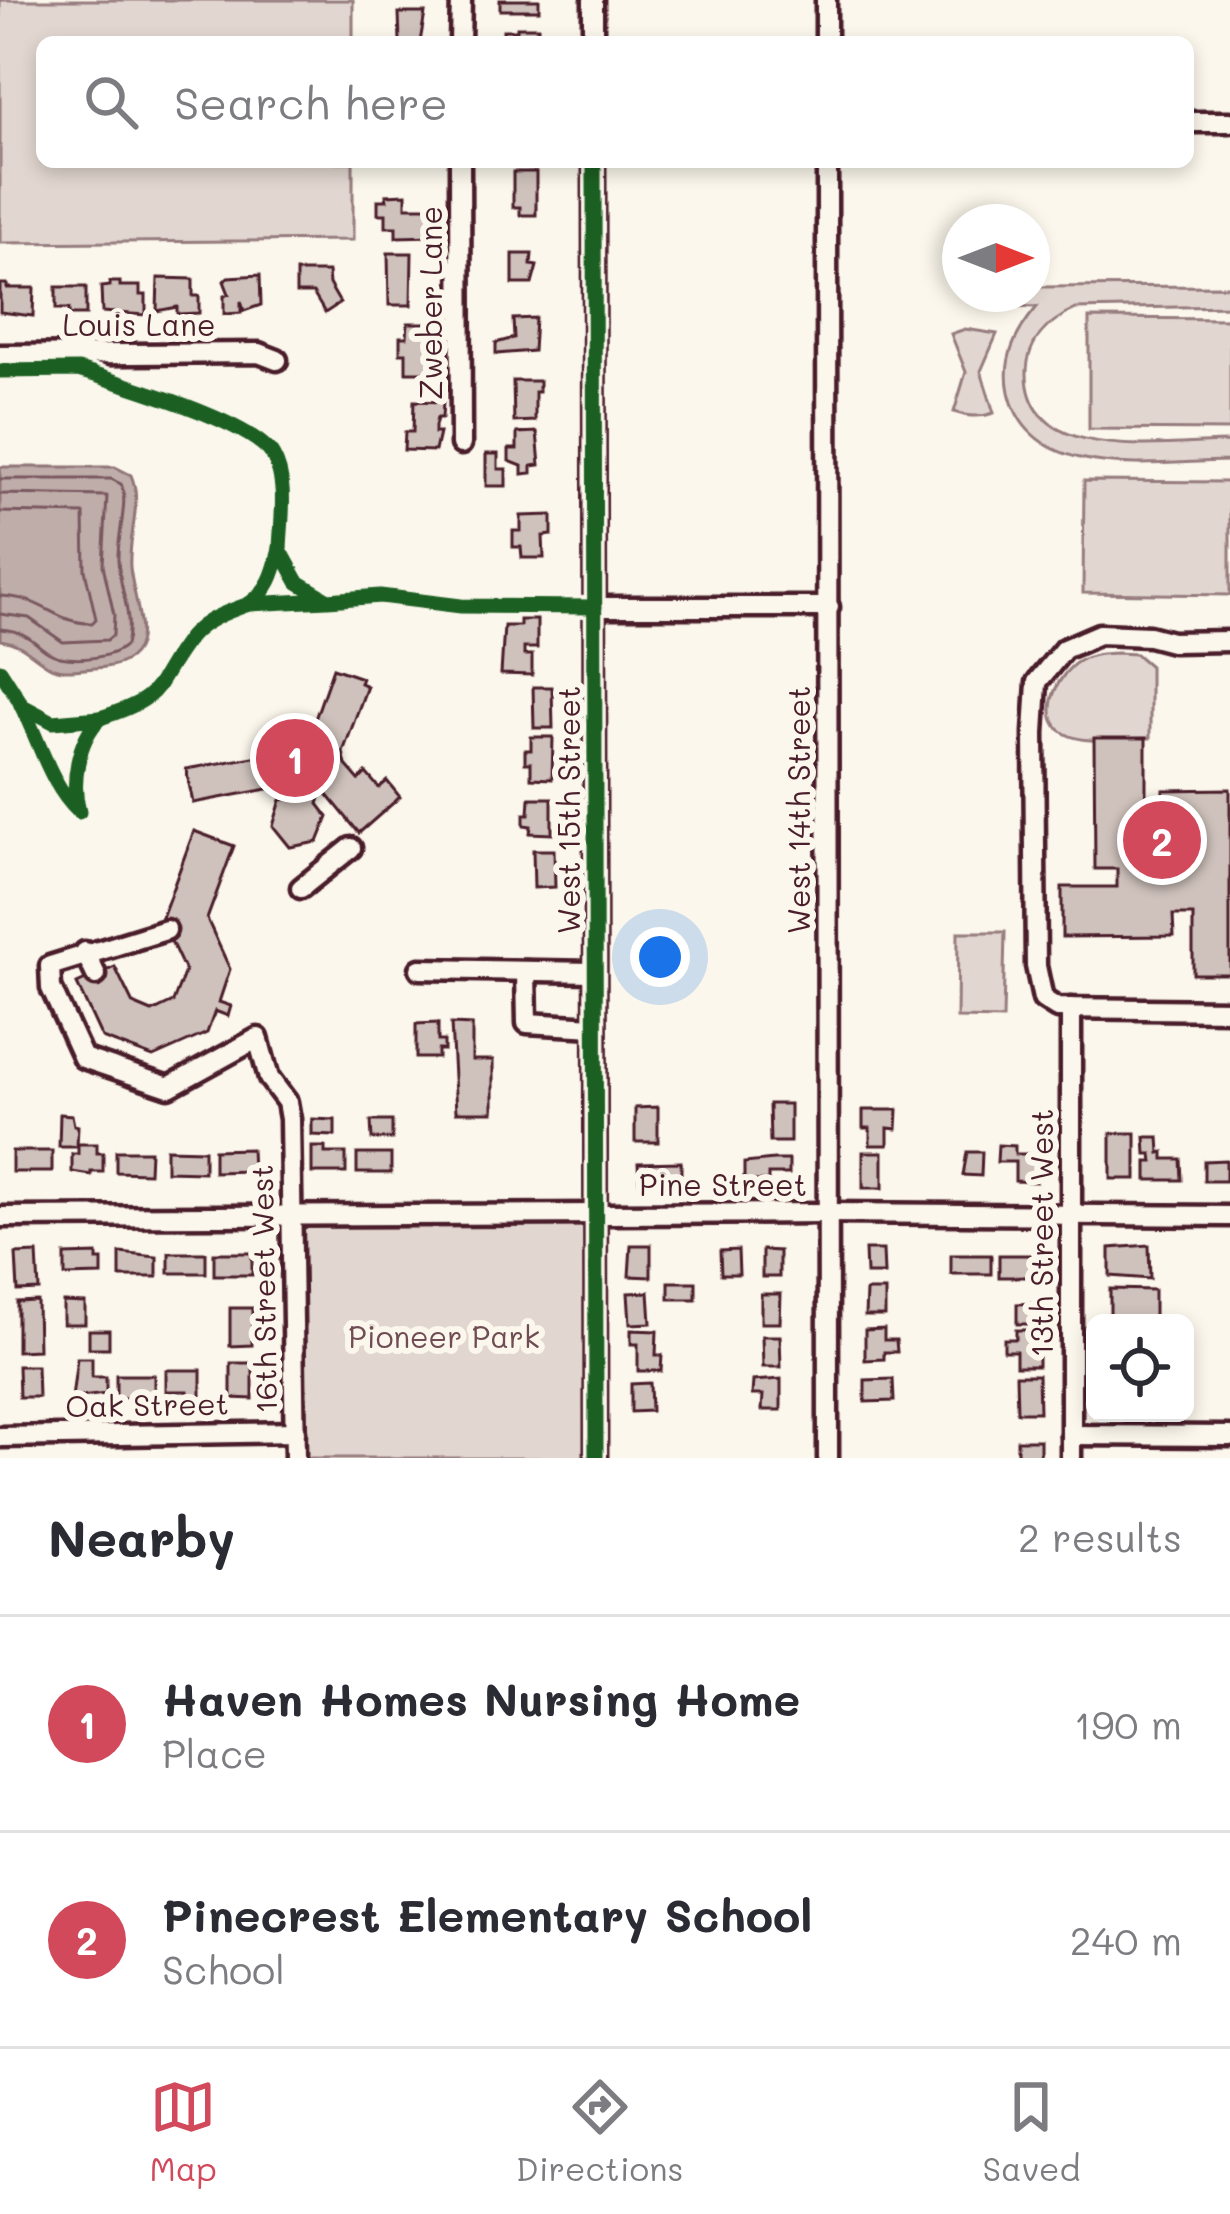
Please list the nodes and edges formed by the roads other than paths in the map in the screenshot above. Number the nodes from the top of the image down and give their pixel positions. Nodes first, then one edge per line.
1 (461, 0) edge
2 (593, 0) edge
3 (826, 0) edge
4 (460, 36) edge
5 (593, 36) edge
6 (826, 36) edge
7 (1194, 122) edge
8 (1230, 122) edge
9 (460, 168) edge
10 (593, 168) edge
11 (827, 168) edge
12 (0, 355) edge
13 (278, 360) dead end
14 (461, 444) dead end
15 (829, 607) junction
16 (595, 608) junction
17 (1230, 641) edge
18 (351, 848) dead end
19 (301, 888) dead end
20 (166, 930) dead end
21 (86, 952) junction
22 (421, 969) dead end
23 (526, 971) junction
24 (594, 972) junction
25 (96, 975) dead end
26 (1072, 1009) junction
27 (1230, 1010) edge
28 (594, 1027) junction
29 (827, 1213) junction
30 (291, 1214) junction
31 (594, 1214) junction
32 (1071, 1216) junction
33 (1230, 1216) edge
34 (0, 1217) edge
35 (296, 1432) junction
36 (1071, 1435) junction
37 (1230, 1436) edge
38 (0, 1437) edge
39 (296, 1458) edge
40 (596, 1458) edge
41 (829, 1458) edge
42 (1071, 1458) edge

1 - 4 street
2 - 5 street
3 - 6 street
7 - 8 street
9 - 14 street, Zweber Lane
10 - 16 street, West 15th Street
11 - 15 street, West 14th Street
12 - 13 street, Louis Lane
15 - 16 street
15 - 29 street, West 14th Street
16 - 24 street, West 15th Street
17 - 26 street
18 - 19 street
20 - 21 street
21 - 25 street
21 - 30 street, 16th Street West
22 - 23 street
23 - 24 street
23 - 28 street
24 - 28 street, West 15th Street
26 - 27 street
26 - 32 street, 13th Street West
28 - 31 street, West 15th Street
29 - 31 street, Pine Street
29 - 32 street, Pine Street
29 - 41 street, West 14th Street
30 - 31 street, Pine Street
30 - 34 street, Pine Street
30 - 35 street, 16th Street West
31 - 40 street, West 15th Street
32 - 33 street, Pine Street
32 - 36 street, 13th Street West
35 - 38 street, Oak Street
35 - 39 street, 16th Street West
36 - 37 street
36 - 42 street, 13th Street West

